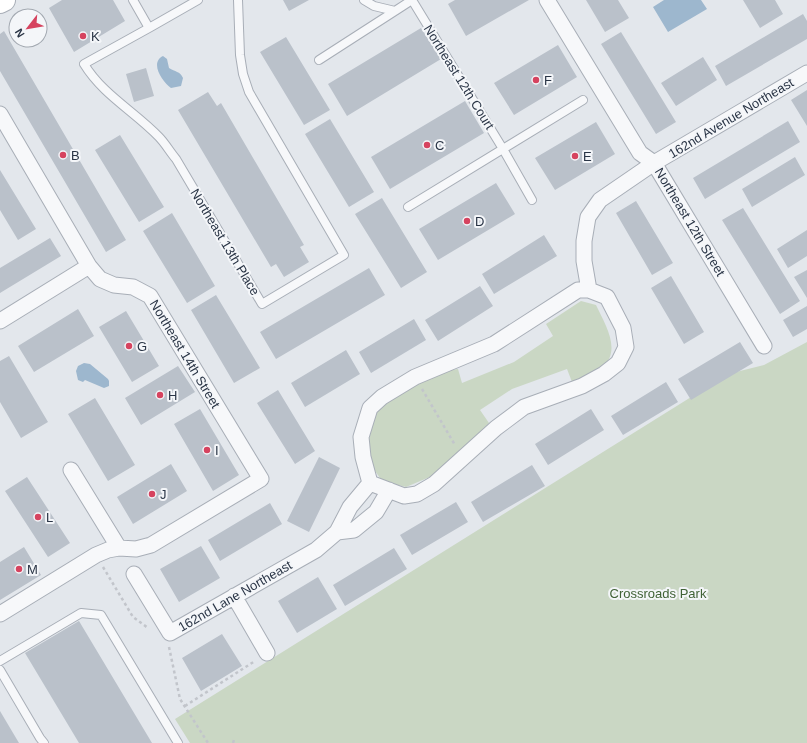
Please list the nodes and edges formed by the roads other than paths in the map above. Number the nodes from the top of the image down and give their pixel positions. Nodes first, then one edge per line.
1 (4, 0) edge
2 (133, 0) edge
3 (198, 0) edge
4 (238, 0) edge
5 (364, 0) edge
6 (412, 0) edge
7 (548, 0) edge
8 (0, 2) edge
9 (395, 11) junction
10 (149, 28) junction
11 (319, 60) dead end
12 (807, 73) edge
13 (583, 100) dead end
14 (0, 114) edge
15 (503, 149) junction
16 (654, 163) junction
17 (532, 200) dead end
18 (408, 206) dead end
19 (89, 266) junction
20 (589, 290) junction
21 (0, 321) edge
22 (764, 346) dead end
23 (71, 470) dead end
24 (370, 483) junction
25 (389, 490) junction
26 (337, 532) junction
27 (119, 548) junction
28 (134, 574) dead end
29 (234, 596) junction
30 (0, 614) edge
31 (267, 653) road end
32 (0, 662) edge
33 (0, 670) edge
34 (44, 743) edge
35 (178, 743) edge

1 - 8 street
2 - 10 lane
3 - 10 lane, Northeast 13th Place
4 - 10 lane, Northeast 13th Place
5 - 9 lane
6 - 9 lane, Northeast 12th Court
6 - 15 lane, Northeast 12th Court
7 - 16 street, Northeast 12th Street
9 - 11 lane, Northeast 12th Court
12 - 16 street, 162nd Avenue Northeast
13 - 15 lane
14 - 19 street, Northeast 14th Street
15 - 17 lane, Northeast 12th Court
15 - 18 lane
16 - 20 street
16 - 22 street, Northeast 12th Street
19 - 21 street
19 - 27 street, Northeast 14th Street
20 - 24 street
20 - 25 street
23 - 27 street
24 - 25 street
24 - 26 street, 162nd Lane Northeast
25 - 26 street, 162nd Lane Northeast
26 - 29 street, 162nd Lane Northeast
27 - 30 street
28 - 29 street, 162nd Lane Northeast
29 - 31 street
32 - 35 lane
33 - 34 lane

